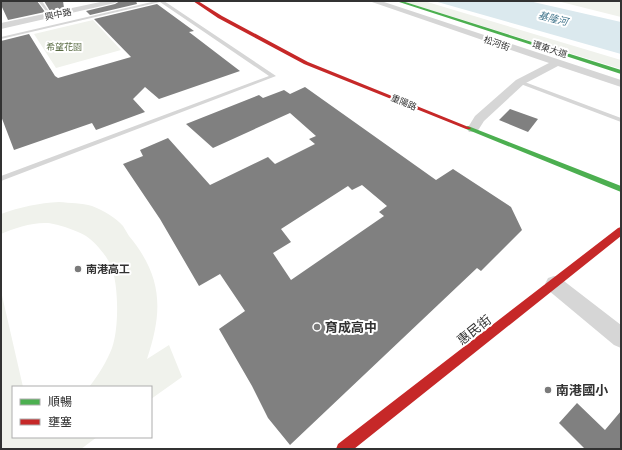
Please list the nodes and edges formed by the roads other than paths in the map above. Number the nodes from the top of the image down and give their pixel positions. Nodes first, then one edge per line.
1 (40, 1) edge
2 (115, 1) edge
3 (195, 1) edge
4 (373, 1) edge
5 (399, 1) edge
6 (87, 4) edge
7 (51, 15) junction
8 (1, 26) edge
9 (1, 38) edge
10 (557, 63) junction
11 (621, 71) edge
12 (520, 82) junction
13 (621, 84) edge
14 (621, 120) edge
15 (473, 129) junction
16 (1, 179) edge
17 (621, 189) edge
18 (621, 231) edge
19 (554, 284) junction
20 (621, 338) edge
21 (343, 449) edge

1 - 7 lane
2 - 6 street, 興中路
3 - 15 main road, 重陽路
4 - 10 street, 松河街
5 - 11 main road, 環東大道
6 - 7 street, 興中路
7 - 8 street, 興中路
9 - 16 lane
10 - 12 street
10 - 13 street, 松河街
12 - 14 lane
12 - 15 street
15 - 17 main road, 重陽路
18 - 19 main road, 惠民街
19 - 20 street
19 - 21 main road, 惠民街

